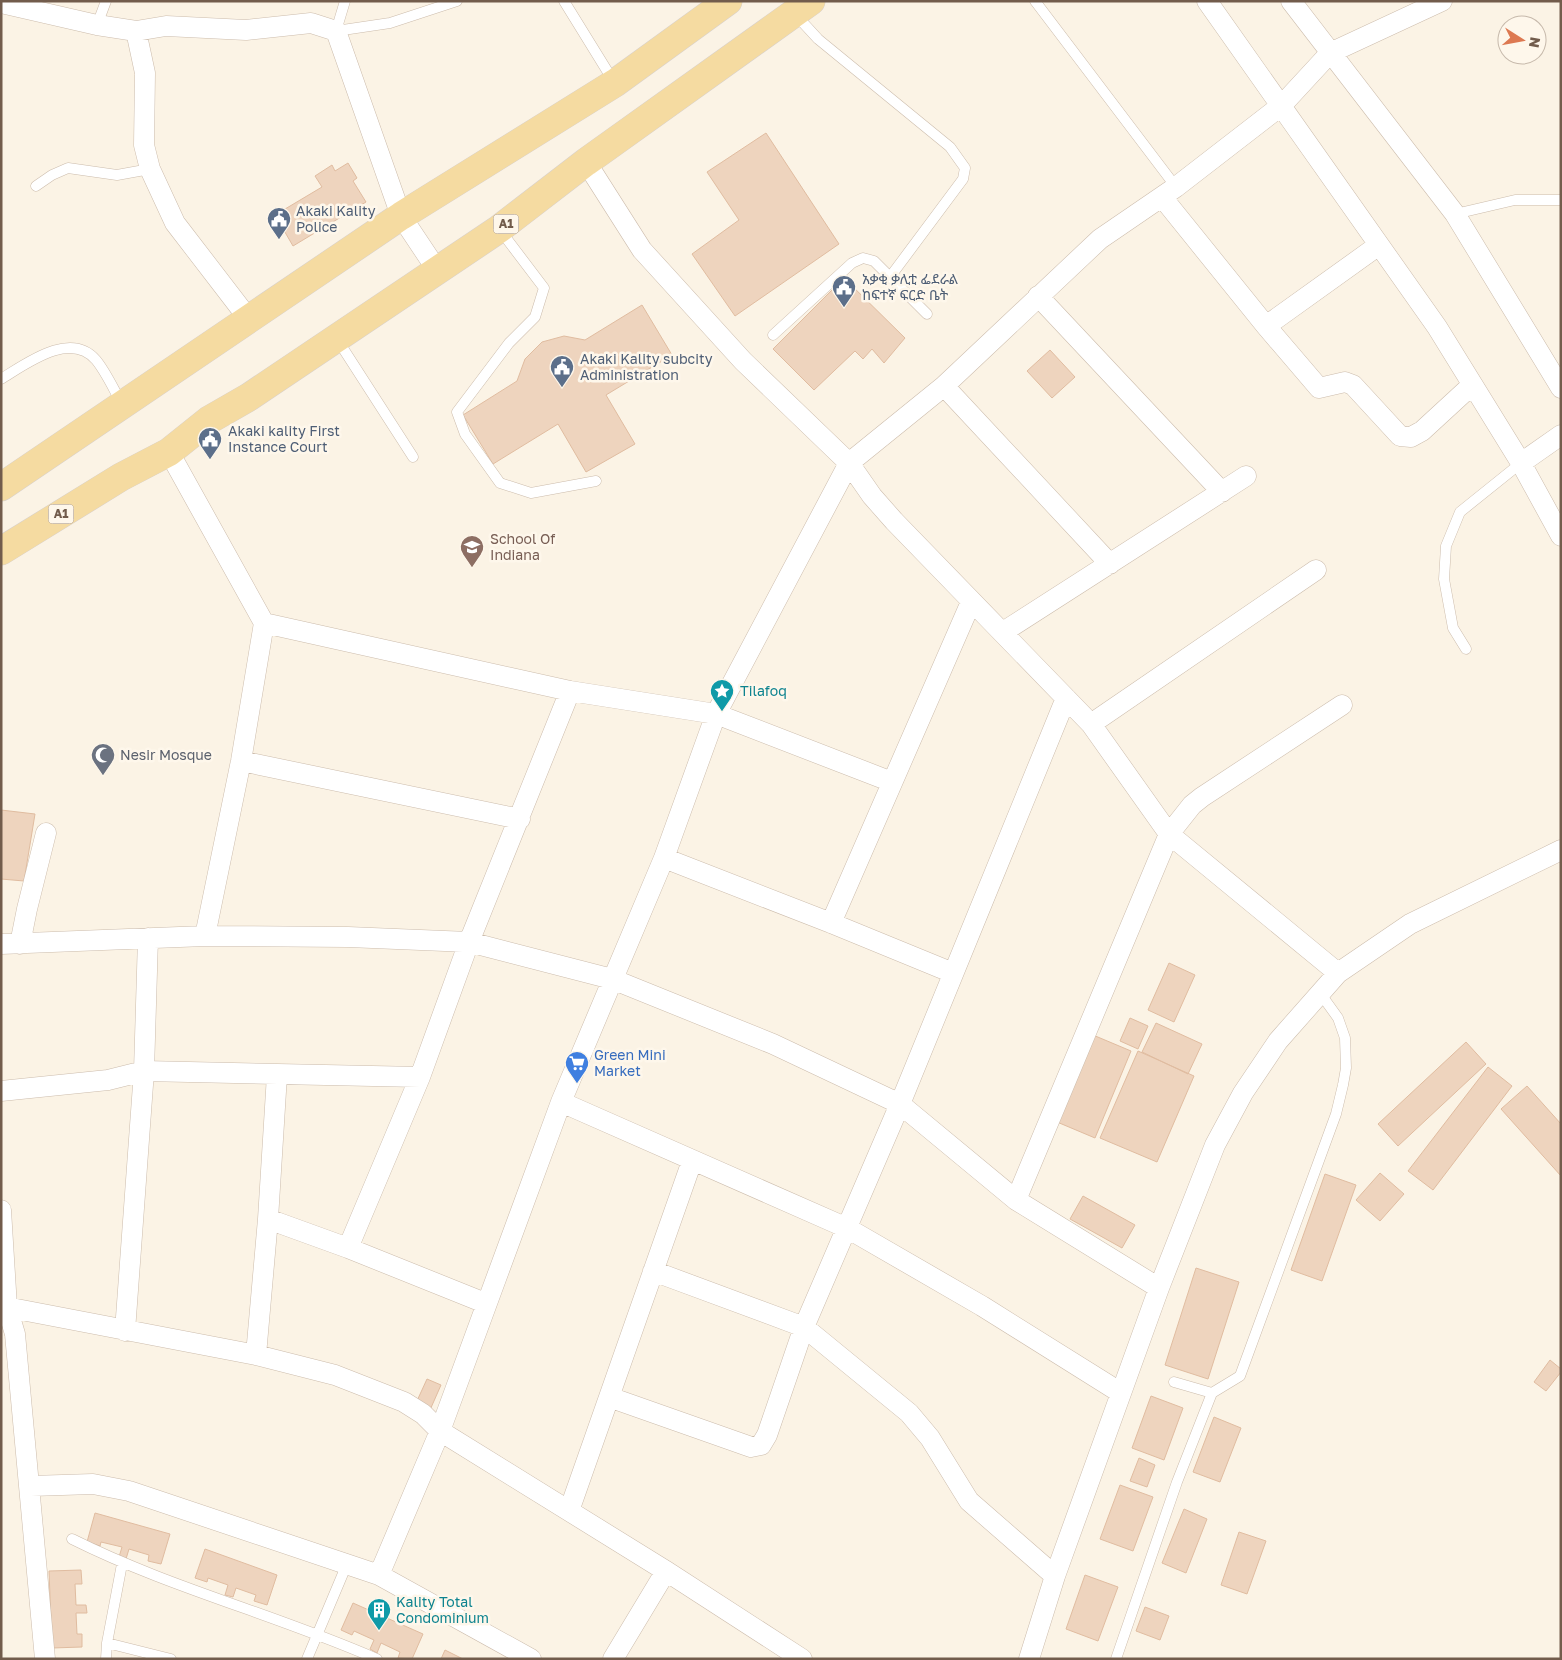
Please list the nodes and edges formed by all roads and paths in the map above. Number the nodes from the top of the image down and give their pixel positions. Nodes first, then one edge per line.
1 (106, 1) edge
2 (345, 1) edge
3 (457, 1) edge
4 (564, 1) edge
5 (728, 1) edge
6 (1035, 1) edge
7 (1207, 1) edge
8 (1291, 1) edge
9 (1442, 1) edge
10 (1, 3) edge
11 (803, 7) edge
12 (97, 25) junction
13 (136, 31) junction
14 (336, 31) junction
15 (1330, 53) junction
16 (615, 83) junction
17 (1282, 105) junction
18 (586, 162) junction
19 (150, 169) junction
20 (36, 186) dead end
21 (1169, 192) junction
22 (1561, 200) edge
23 (1455, 214) junction
24 (401, 216) junction
25 (499, 229) junction
26 (1379, 244) junction
27 (437, 270) junction
28 (890, 277) junction
29 (1038, 296) junction
30 (927, 314) dead end
31 (248, 318) junction
32 (1266, 326) junction
33 (773, 334) dead end
34 (337, 338) junction
35 (1, 379) edge
36 (1472, 385) junction
37 (944, 386) junction
38 (1561, 388) edge
39 (122, 405) junction
40 (1561, 435) edge
41 (169, 452) junction
42 (413, 457) dead end
43 (1521, 462) junction
44 (849, 463) junction
45 (1246, 476) dead end
46 (596, 481) dead end
47 (1, 487) edge
48 (1222, 492) junction
49 (1561, 536) edge
50 (1, 551) edge
51 (1110, 564) junction
52 (1316, 570) dead end
53 (971, 602) junction
54 (264, 623) junction
55 (1003, 632) junction
56 (1466, 649) dead end
57 (570, 691) junction
58 (1066, 698) junction
59 (1342, 705) dead end
60 (716, 714) junction
61 (1091, 724) junction
62 (240, 761) junction
63 (892, 782) junction
64 (520, 818) junction
65 (46, 833) dead end
66 (1169, 834) junction
67 (1561, 850) edge
68 (664, 858) junction
69 (832, 923) junction
70 (205, 936) junction
71 (148, 938) junction
72 (469, 942) junction
73 (11, 944) edge
74 (952, 973) junction
75 (1338, 973) junction
76 (612, 979) junction
77 (1320, 993) junction
78 (144, 1071) junction
79 (276, 1075) junction
80 (420, 1077) junction
81 (1, 1091) edge
82 (561, 1102) junction
83 (900, 1104) junction
84 (692, 1161) junction
85 (1016, 1200) junction
86 (1, 1210) edge
87 (268, 1219) junction
88 (847, 1228) junction
89 (348, 1248) junction
90 (653, 1271) junction
91 (1159, 1288) junction
92 (485, 1303) junction
93 (4, 1306) edge
94 (804, 1327) junction
95 (125, 1331) junction
96 (256, 1355) junction
97 (1174, 1382) dead end
98 (1121, 1393) junction
99 (1212, 1393) junction
100 (609, 1396) junction
101 (440, 1431) junction
102 (31, 1486) junction
103 (569, 1511) junction
104 (72, 1539) dead end
105 (122, 1564) junction
106 (347, 1564) junction
107 (666, 1571) junction
108 (379, 1575) junction
109 (1055, 1576) junction
110 (318, 1633) junction
111 (107, 1642) junction
112 (45, 1659) edge
113 (106, 1659) edge
114 (171, 1659) edge
115 (307, 1659) edge
116 (377, 1659) edge
117 (531, 1659) edge
118 (614, 1659) edge
119 (802, 1659) edge
120 (1029, 1659) edge
121 (1116, 1659) edge

1 - 12 lane
2 - 14 lane
3 - 14 lane
4 - 16 lane
5 - 16 main road
6 - 21 lane
7 - 17 street
8 - 15 street
9 - 15 street
10 - 12 street
11 - 18 main road, A1
11 - 28 lane
12 - 13 street
13 - 14 street
13 - 19 street
14 - 24 street
15 - 17 street
15 - 23 street
16 - 24 main road
17 - 21 street
17 - 26 street
18 - 25 main road, A1
18 - 44 street
19 - 20 lane
19 - 31 street
21 - 29 street
21 - 32 street
22 - 23 lane
23 - 38 street
24 - 27 street
24 - 31 main road
25 - 27 main road, A1
25 - 46 lane
26 - 32 street
26 - 36 street
27 - 34 main road, A1
28 - 30 lane
28 - 33 lane
29 - 37 street
29 - 48 street
31 - 39 main road
32 - 36 street
34 - 41 main road, A1
34 - 42 lane
35 - 39 lane
36 - 43 street
37 - 44 street
37 - 51 street
39 - 47 main road
40 - 43 street
41 - 50 main road, A1
41 - 54 street
43 - 49 street
43 - 56 lane
44 - 53 street
44 - 60 street
45 - 48 street
48 - 51 street
51 - 55 street
52 - 61 street
53 - 55 street
53 - 63 street
54 - 57 street
54 - 62 street
55 - 58 street
57 - 60 street
57 - 64 street
58 - 61 street
58 - 74 street
59 - 66 street
60 - 63 street
60 - 68 street
61 - 66 street
62 - 64 street
62 - 70 street
63 - 69 street
64 - 72 street
65 - 73 street
66 - 75 street
66 - 85 street
67 - 75 street
68 - 69 street
68 - 76 street
69 - 74 street
70 - 71 street
70 - 72 street
71 - 73 street
71 - 78 street
72 - 76 street
72 - 80 street
74 - 83 street
75 - 77 street
76 - 82 street
76 - 83 street
77 - 91 street
77 - 99 lane
78 - 79 street
78 - 81 street
78 - 95 street
79 - 80 street
79 - 87 street
80 - 89 street
82 - 84 street
82 - 92 street
83 - 85 street
83 - 88 street
84 - 88 street
84 - 90 street
85 - 91 street
86 - 93 street
87 - 89 street
87 - 96 street
88 - 94 street
88 - 98 street
89 - 92 street
90 - 94 street
90 - 100 street
91 - 98 street
92 - 101 street
93 - 95 street
93 - 102 street
94 - 100 street
94 - 109 street
95 - 96 street
96 - 101 street
97 - 99 lane
98 - 109 street
99 - 121 lane
100 - 103 street
101 - 103 street
101 - 108 street
102 - 106 street
102 - 112 street
103 - 107 street
104 - 105 lane
105 - 110 lane
105 - 111 lane
106 - 108 street
106 - 110 lane
107 - 118 street
107 - 119 street
108 - 117 street
109 - 120 street
110 - 115 lane
110 - 116 lane
111 - 113 lane
111 - 114 lane

